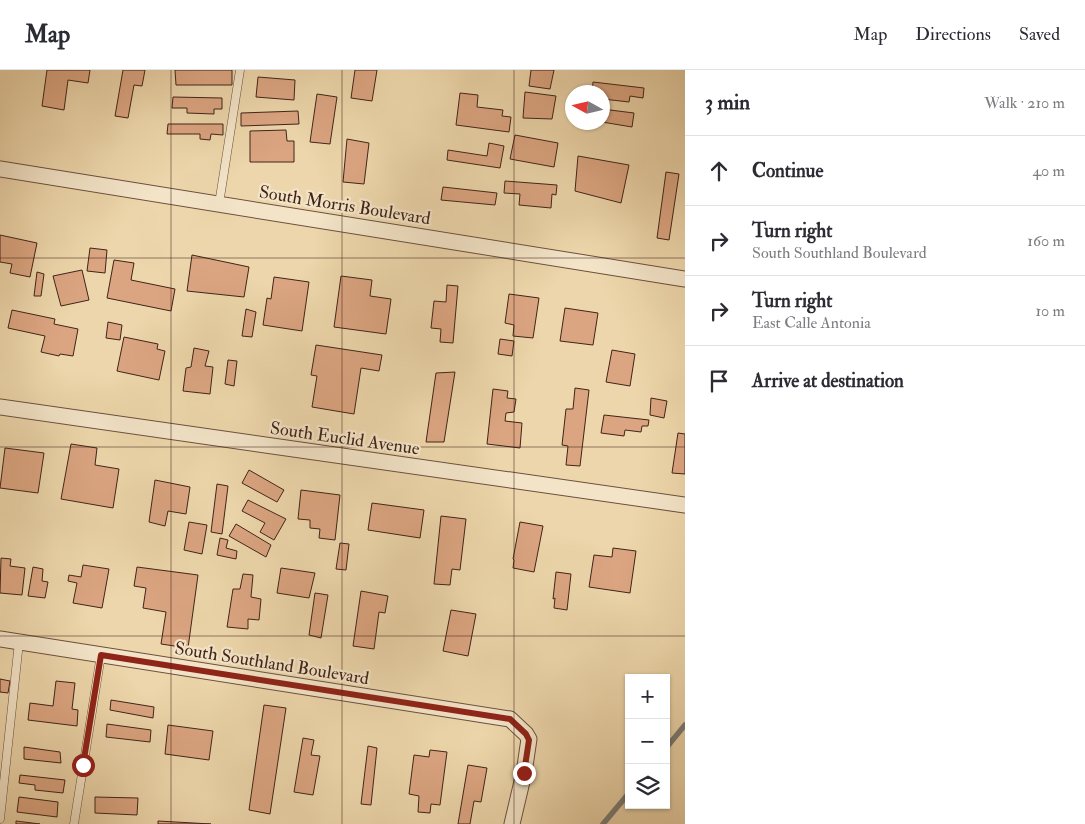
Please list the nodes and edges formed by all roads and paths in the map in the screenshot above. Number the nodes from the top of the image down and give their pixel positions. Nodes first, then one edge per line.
1 (240, 70) edge
2 (0, 170) edge
3 (219, 204) junction
4 (685, 278) edge
5 (0, 407) edge
6 (685, 505) edge
7 (0, 639) edge
8 (19, 642) junction
9 (101, 655) junction
10 (0, 819) edge
11 (74, 824) edge
12 (512, 824) edge

1 - 3 lane
2 - 3 street, South Morris Boulevard
3 - 4 street, South Morris Boulevard
5 - 6 street, South Euclid Avenue
7 - 8 street, South Southland Boulevard
8 - 9 street, South Southland Boulevard
8 - 10 lane
9 - 11 lane
9 - 12 street, South Southland Boulevard

